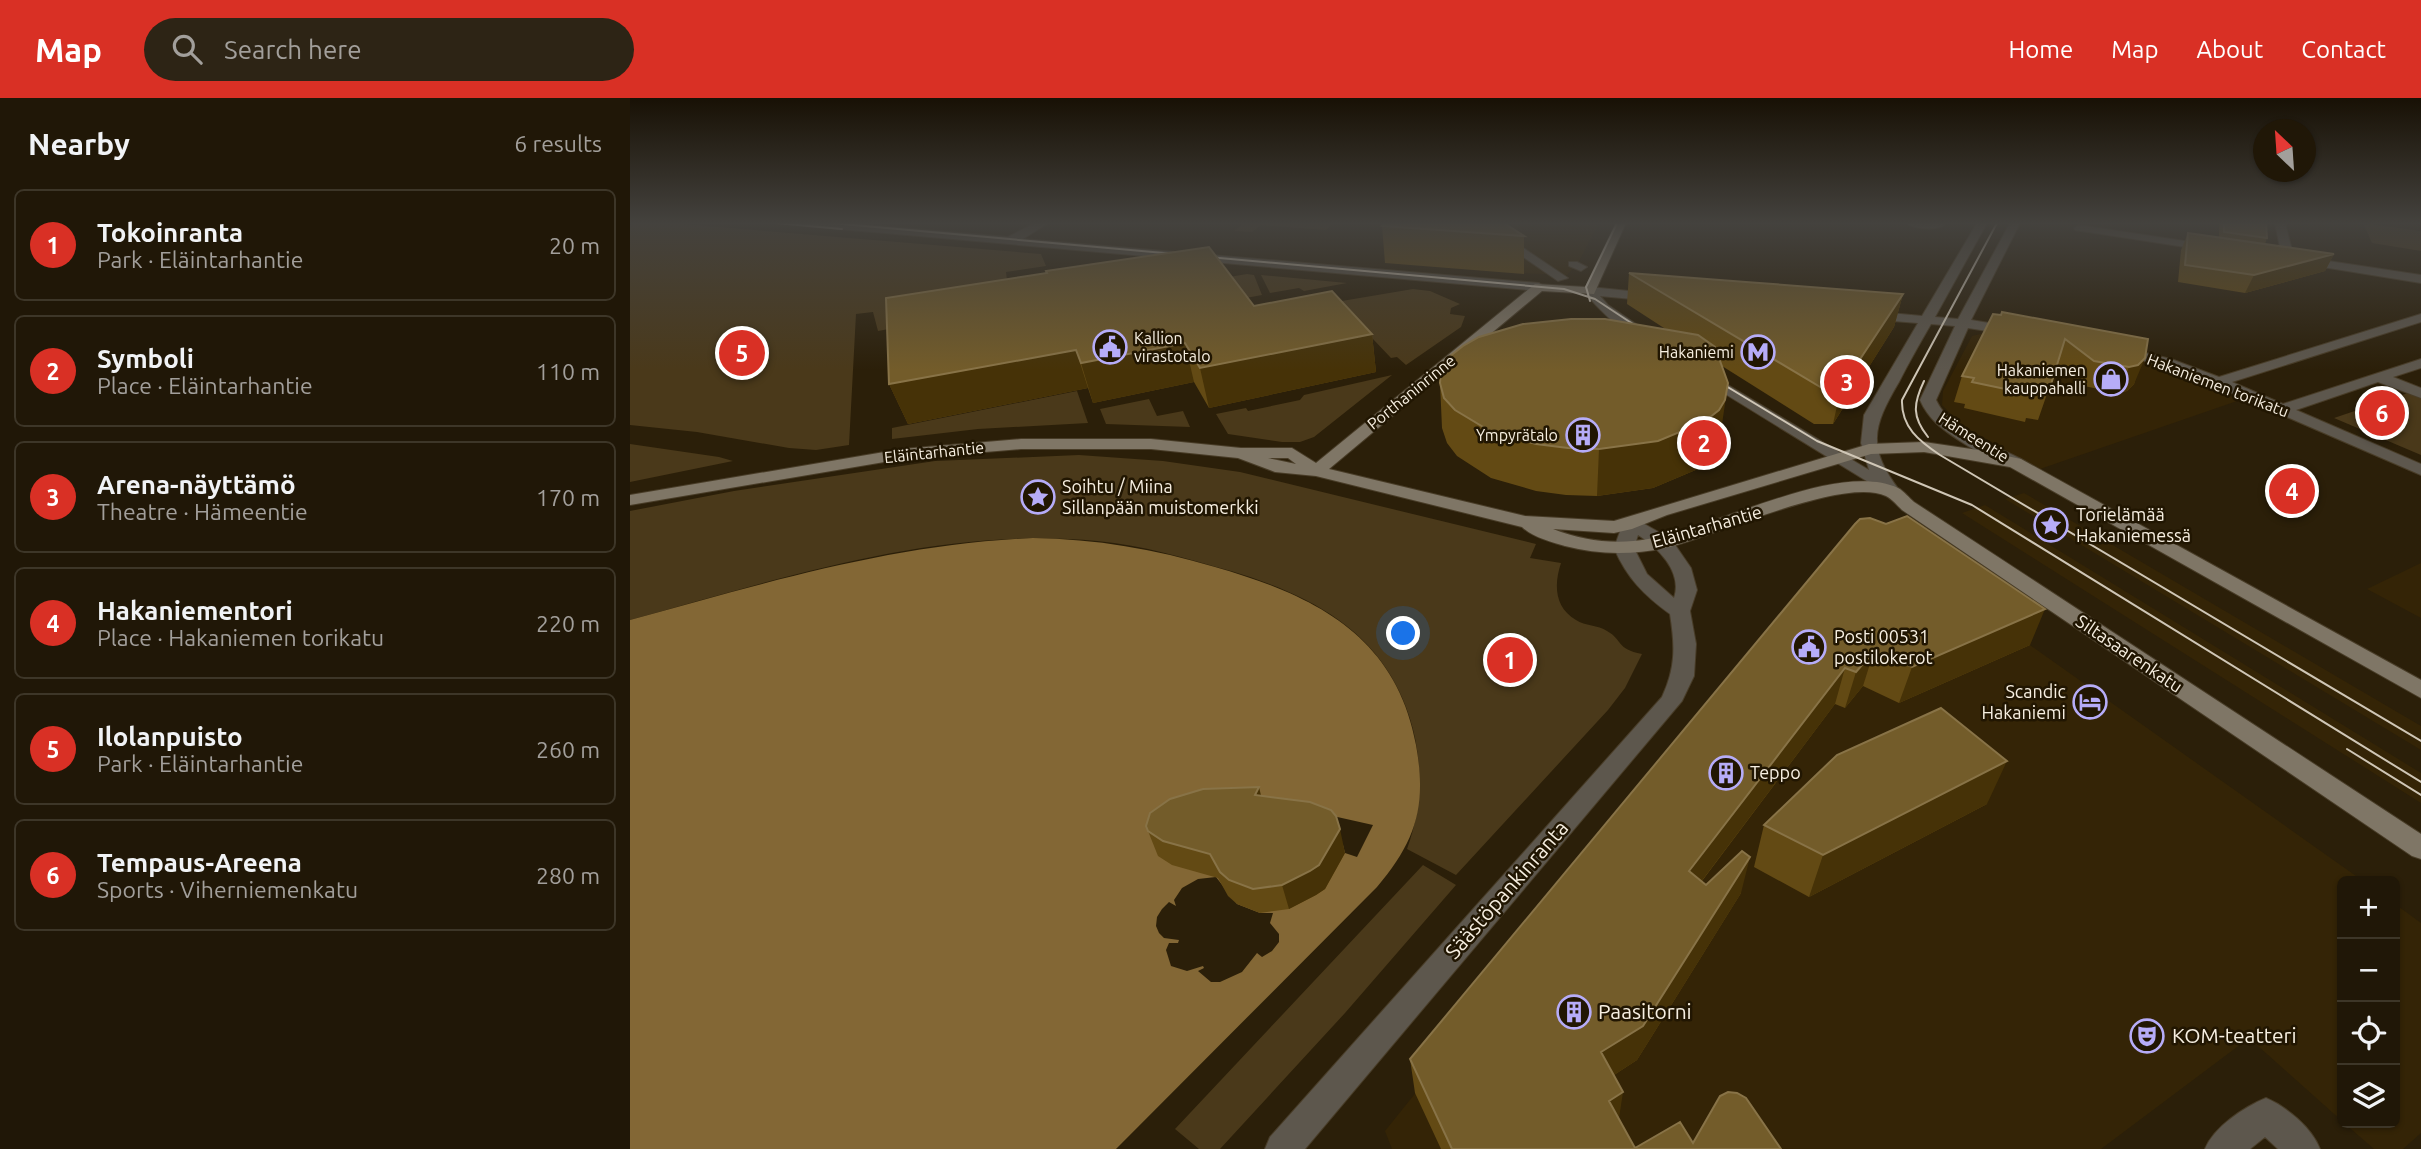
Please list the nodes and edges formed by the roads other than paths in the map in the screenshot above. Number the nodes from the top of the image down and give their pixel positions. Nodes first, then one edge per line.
1 (1457, 272) edge
2 (1538, 272) edge
3 (1552, 272) edge
4 (1599, 272) edge
5 (1954, 272) edge
6 (1990, 272) edge
7 (2377, 272) edge
8 (1528, 277) junction
9 (1562, 278) dead end
10 (2421, 279) edge
11 (1590, 291) junction
12 (1673, 298) edge
13 (1852, 314) edge
14 (2421, 318) edge
15 (1927, 320) junction
16 (1964, 323) junction
17 (2023, 332) edge
18 (1657, 345) edge
19 (2103, 348) edge
20 (2421, 363) edge
21 (1688, 366) edge
22 (2378, 377) junction
23 (2218, 382) junction
24 (2421, 393) edge
25 (2281, 410) junction
26 (1869, 449) junction
27 (1838, 458) junction
28 (2015, 463) junction
29 (2421, 470) edge
30 (1316, 471) junction
31 (1891, 491) junction
32 (630, 500) edge
33 (1525, 522) junction
34 (1632, 523) junction
35 (1664, 542) junction
36 (1624, 548) junction
37 (1680, 611) junction
38 (2421, 690) edge
39 (2421, 848) edge
40 (1295, 1145) edge
41 (2222, 1149) edge
42 (2303, 1149) edge

1 - 8 street
2 - 8 street
3 - 9 street
4 - 11 main road
5 - 15 street
6 - 16 street, Hämeentie
7 - 10 street
8 - 11 main road
8 - 30 main road, Porthaninrinne
11 - 12 street
11 - 18 street
13 - 15 street
14 - 23 street
15 - 16 street
15 - 26 street
16 - 17 street
16 - 28 street, Hämeentie
19 - 23 street, Hakaniemen torikatu
20 - 22 street
21 - 27 street, Siltasaarenkatu
22 - 24 street
22 - 25 street
23 - 25 street, Hakaniemen torikatu
25 - 29 street, Hakaniemen torikatu
26 - 27 main road
26 - 28 main road
26 - 31 street
27 - 31 street, Siltasaarenkatu
27 - 34 main road, Eläintarhantie
28 - 38 main road
30 - 32 main road, Eläintarhantie
30 - 33 main road, Eläintarhantie
31 - 35 main road, Eläintarhantie
31 - 39 main road, Siltasaarenkatu
33 - 34 main road, Eläintarhantie
33 - 36 main road, Eläintarhantie
34 - 35 street, Säästöpankinranta
34 - 36 street
35 - 36 main road, Eläintarhantie
35 - 37 street, Säästöpankinranta
36 - 37 street
37 - 40 street, Säästöpankinranta
41 - 42 street

